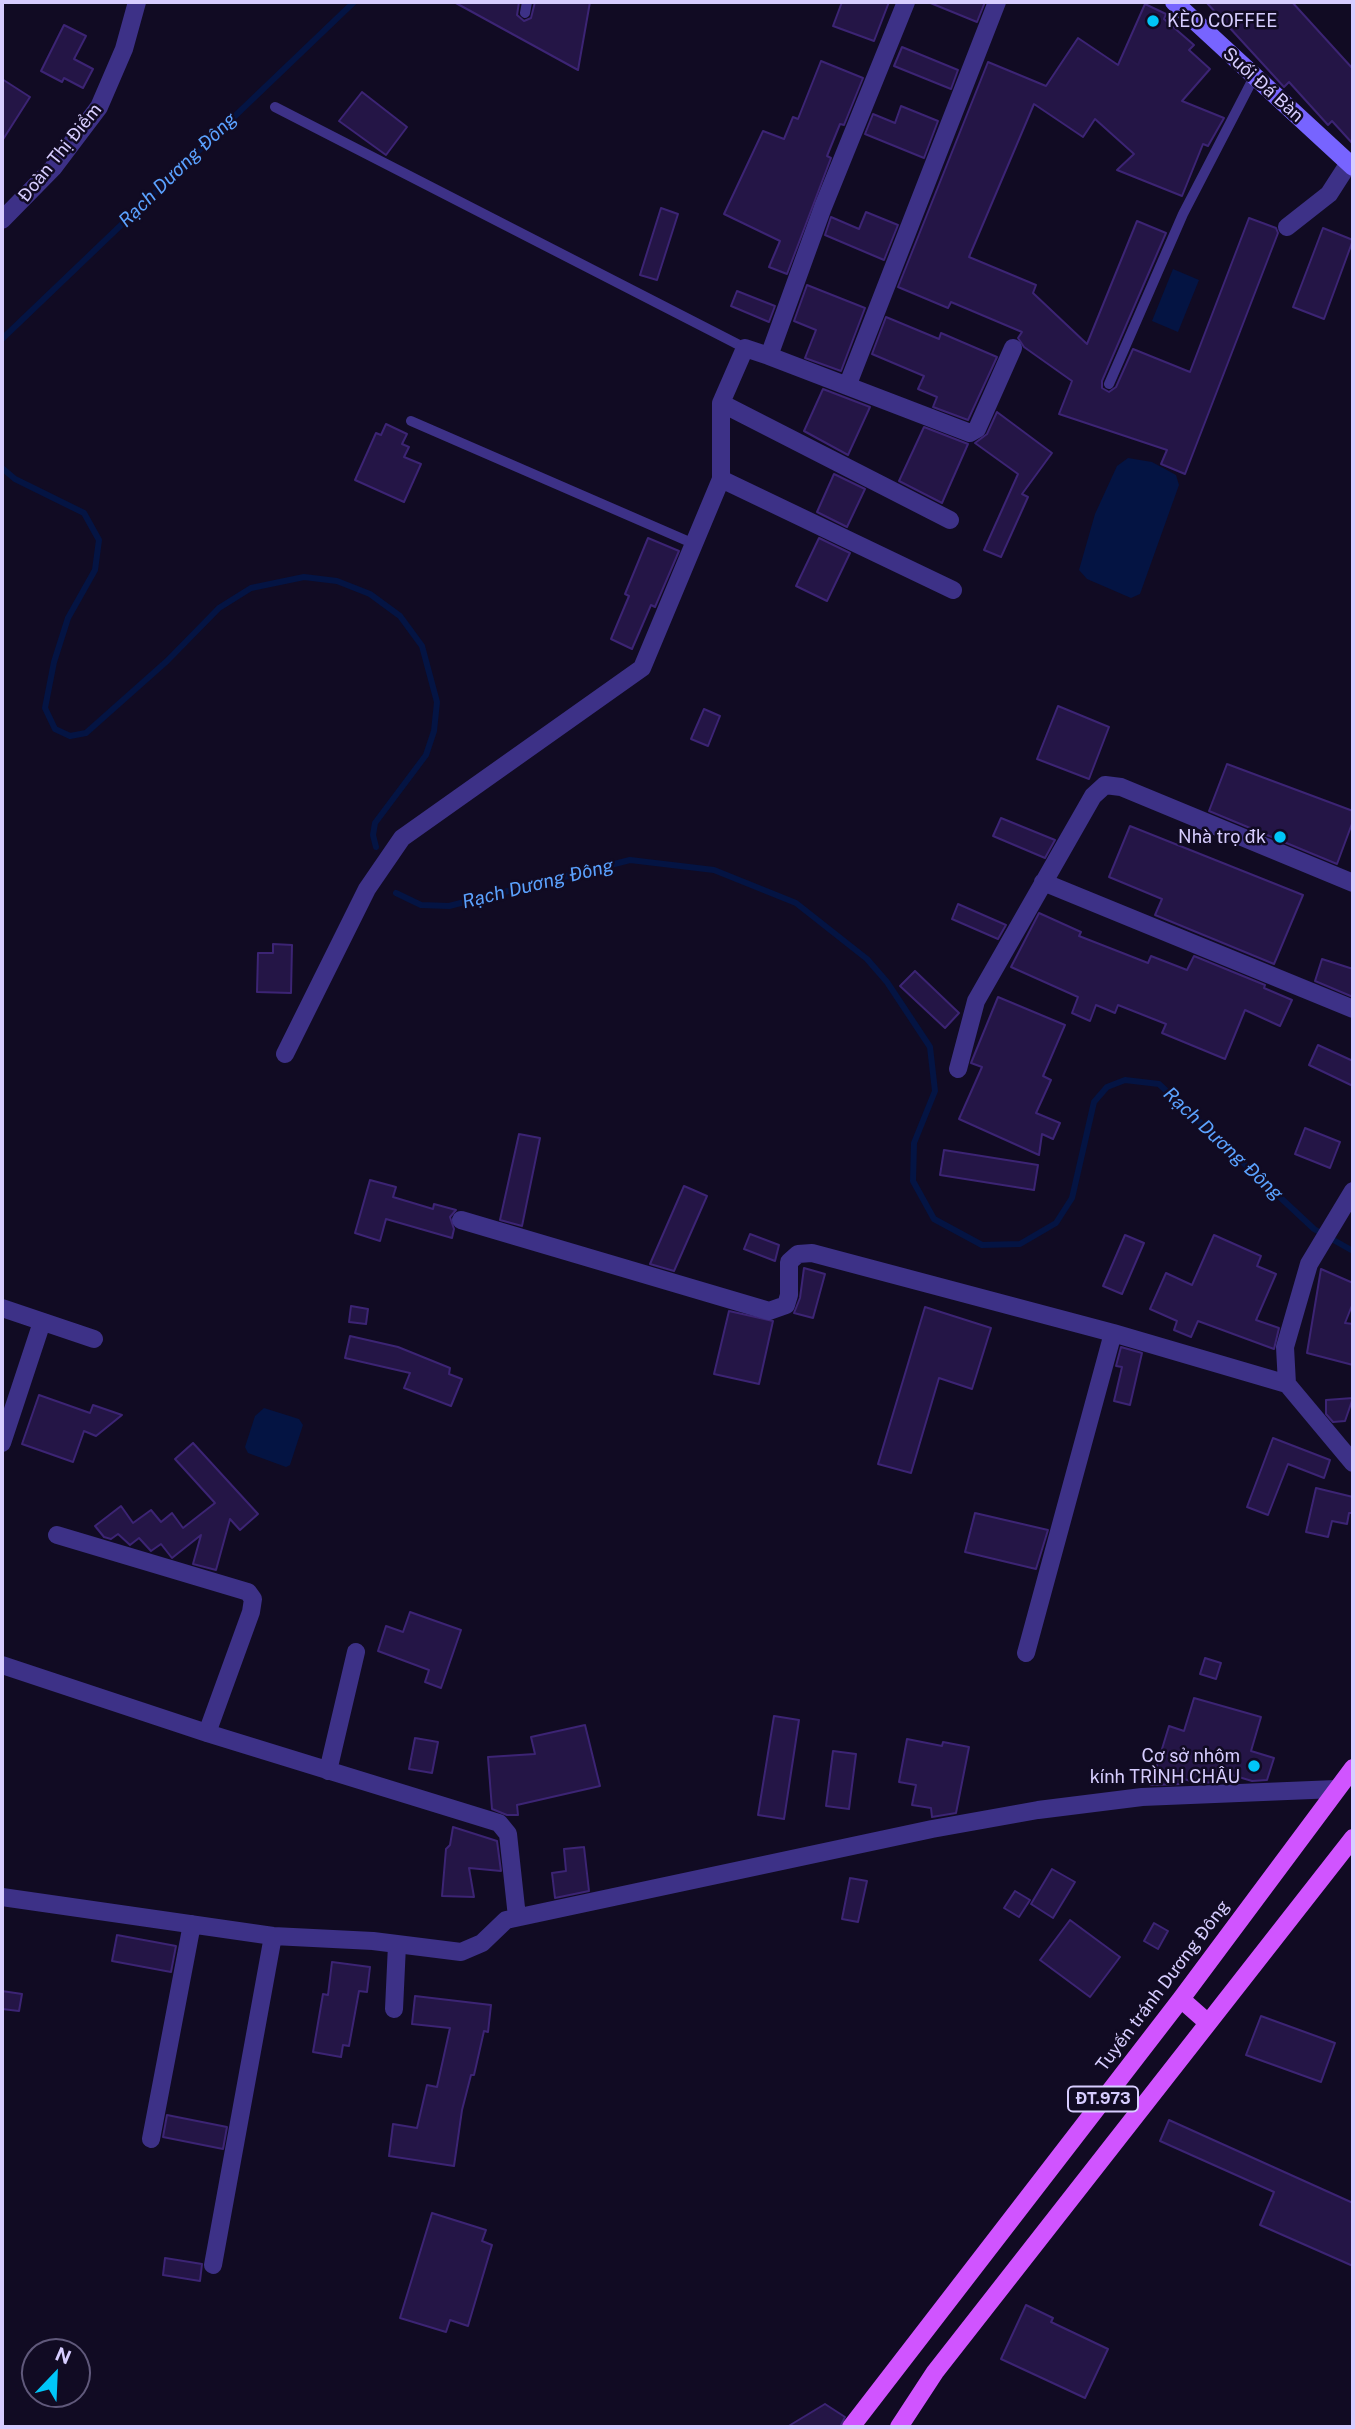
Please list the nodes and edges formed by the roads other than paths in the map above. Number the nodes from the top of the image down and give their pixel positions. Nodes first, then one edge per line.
1 (137, 2) edge
2 (906, 2) edge
3 (997, 2) edge
4 (1174, 2) edge
5 (1254, 77) junction
6 (275, 107) dead end
7 (1351, 165) edge
8 (2, 220) edge
9 (1287, 227) dead end
10 (745, 348) junction
11 (1013, 348) dead end
12 (769, 356) junction
13 (848, 384) junction
14 (1109, 384) dead end
15 (721, 403) junction
16 (411, 421) dead end
17 (721, 480) junction
18 (950, 520) dead end
19 (692, 543) junction
20 (953, 590) dead end
21 (1043, 882) junction
22 (1353, 883) edge
23 (1353, 1009) edge
24 (285, 1054) dead end
25 (958, 1069) dead end
26 (1353, 1191) edge
27 (461, 1220) dead end
28 (2, 1308) edge
29 (42, 1322) junction
30 (1113, 1333) junction
31 (94, 1339) dead end
32 (1287, 1384) junction
33 (2, 1443) edge
34 (1353, 1463) edge
35 (57, 1535) dead end
36 (356, 1652) dead end
37 (1026, 1653) dead end
38 (2, 1665) edge
39 (207, 1733) junction
40 (1353, 1769) edge
41 (328, 1771) junction
42 (1336, 1789) junction
43 (1353, 1838) edge
44 (2, 1897) edge
45 (517, 1917) junction
46 (192, 1924) junction
47 (274, 1936) junction
48 (397, 1945) junction
49 (1181, 1998) junction
50 (394, 2009) dead end
51 (1208, 2022) junction
52 (151, 2139) dead end
53 (213, 2265) dead end
54 (851, 2427) edge
55 (899, 2427) edge

1 - 8 street, Đoàn Thị Điểm
2 - 12 street
3 - 13 street
4 - 5 street, Suối Đá Bàn
5 - 7 street, Suối Đá Bàn
5 - 14 lane
6 - 10 lane
7 - 9 street
10 - 12 street
10 - 15 street
11 - 13 street
12 - 13 street
15 - 17 street
15 - 18 street
16 - 19 lane
17 - 19 street
17 - 20 street
19 - 24 street
21 - 22 street
21 - 23 street
21 - 25 street
26 - 32 street
27 - 30 street
28 - 29 street
29 - 31 street
29 - 33 street
30 - 32 street
30 - 37 street
32 - 34 street
35 - 39 street
36 - 41 street
38 - 39 street
39 - 41 street
40 - 42 main road, Tuyến tránh Dương Đông / ĐT.973
41 - 45 street
42 - 45 street
42 - 49 main road, Tuyến tránh Dương Đông / ĐT.973
43 - 51 main road, ĐT.973
44 - 46 street
45 - 48 street
46 - 47 street
46 - 52 street
47 - 48 street
47 - 53 street
48 - 50 street
49 - 51 main road
49 - 54 main road, Tuyến tránh Dương Đông / ĐT.973
51 - 55 main road, ĐT.973

